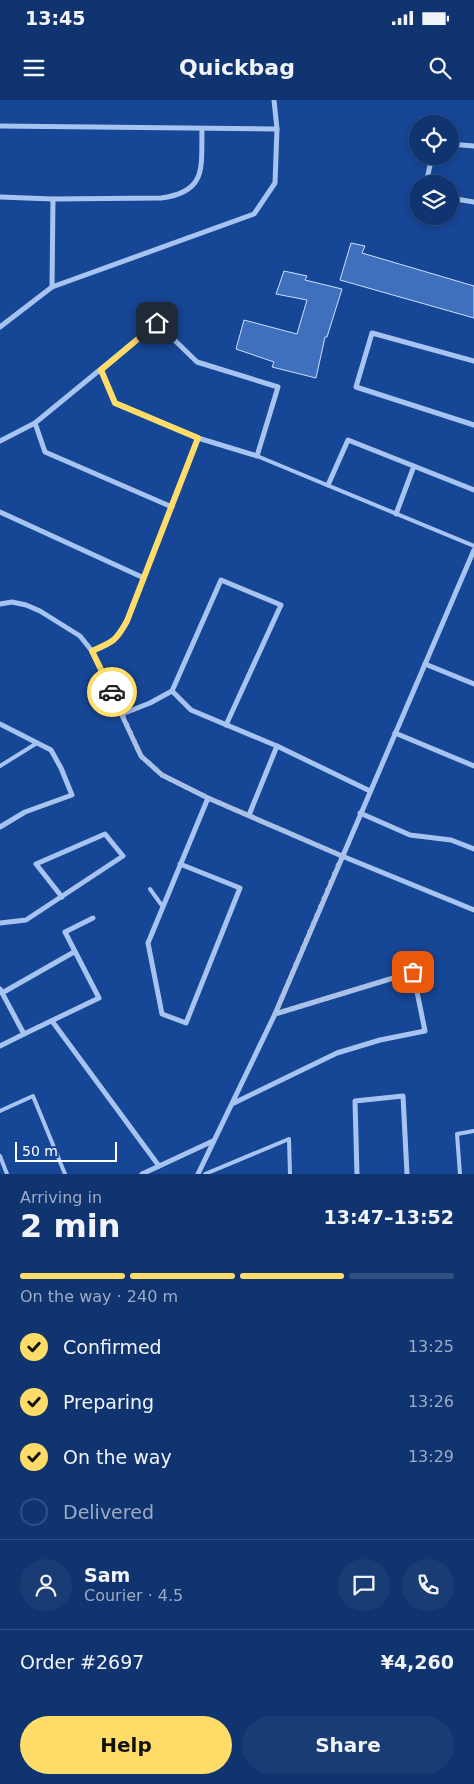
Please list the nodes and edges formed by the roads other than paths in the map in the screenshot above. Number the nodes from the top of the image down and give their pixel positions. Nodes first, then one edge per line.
1 (274, 100) edge
2 (0, 126) edge
3 (202, 129) junction
4 (277, 129) junction
5 (459, 145) edge
6 (474, 146) edge
7 (0, 198) edge
8 (53, 199) junction
9 (459, 200) edge
10 (474, 202) edge
11 (52, 287) junction
12 (0, 327) edge
13 (474, 361) edge
14 (101, 370) junction
15 (35, 424) junction
16 (474, 425) edge
17 (198, 438) junction
18 (0, 441) edge
19 (257, 456) junction
20 (414, 466) junction
21 (328, 485) junction
22 (474, 490) edge
23 (172, 508) junction
24 (0, 512) edge
25 (396, 514) junction
26 (474, 548) edge
27 (144, 578) junction
28 (0, 604) edge
29 (92, 651) junction
30 (425, 664) junction
31 (474, 684) edge
32 (172, 691) junction
33 (122, 714) junction
34 (0, 724) edge
35 (226, 725) junction
36 (395, 733) junction
37 (37, 743) junction
38 (277, 746) junction
39 (0, 766) edge
40 (474, 766) edge
41 (370, 791) junction
42 (208, 798) junction
43 (360, 813) junction
44 (249, 815) junction
45 (0, 826) edge
46 (474, 849) edge
47 (342, 856) junction
48 (180, 864) junction
49 (150, 889) dead end
50 (62, 897) junction
51 (163, 907) junction
52 (474, 910) edge
53 (93, 918) dead end
54 (0, 924) edge
55 (74, 952) junction
56 (1, 991) edge
57 (275, 1014) junction
58 (52, 1021) junction
59 (24, 1034) junction
60 (0, 1046) edge
61 (234, 1103) junction
62 (0, 1111) edge
63 (474, 1131) edge
64 (213, 1141) junction
65 (0, 1156) edge
66 (159, 1166) junction
67 (7, 1174) edge
68 (65, 1174) edge
69 (142, 1174) edge
70 (198, 1174) edge
71 (205, 1174) edge
72 (290, 1174) edge
73 (357, 1174) edge
74 (407, 1174) edge
75 (460, 1174) edge

1 - 4 street
2 - 3 street
3 - 4 street
3 - 8 street
4 - 11 street
5 - 6 street
7 - 8 street
8 - 11 street
9 - 10 street
11 - 12 street
13 - 16 street
14 - 15 street
14 - 17 street
14 - 19 street
15 - 18 street
15 - 23 street
17 - 19 street
17 - 23 street
19 - 21 lane
20 - 21 street
20 - 22 street
20 - 25 street
21 - 25 lane
23 - 27 street
24 - 27 street
25 - 26 lane
26 - 30 street
27 - 29 street
28 - 29 street
29 - 33 street
30 - 31 street
30 - 36 street
32 - 33 street
32 - 35 street
32 - 35 street
33 - 42 street
34 - 37 street
35 - 38 street
36 - 40 street
36 - 41 street
37 - 39 lane
37 - 45 street
38 - 41 street
38 - 44 street
41 - 43 street
42 - 44 street
42 - 48 street
43 - 46 street
43 - 47 street
44 - 47 street
47 - 52 street
47 - 57 street
48 - 51 street
48 - 51 street
49 - 51 lane
50 - 50 street
50 - 54 street
53 - 55 street
55 - 56 street
55 - 58 street
56 - 59 street
57 - 61 street
57 - 61 street
58 - 59 street
58 - 66 street
59 - 60 street
61 - 64 street
62 - 68 lane
63 - 75 lane
64 - 66 street
64 - 70 street
65 - 67 lane
66 - 69 street
71 - 72 lane
73 - 74 street

